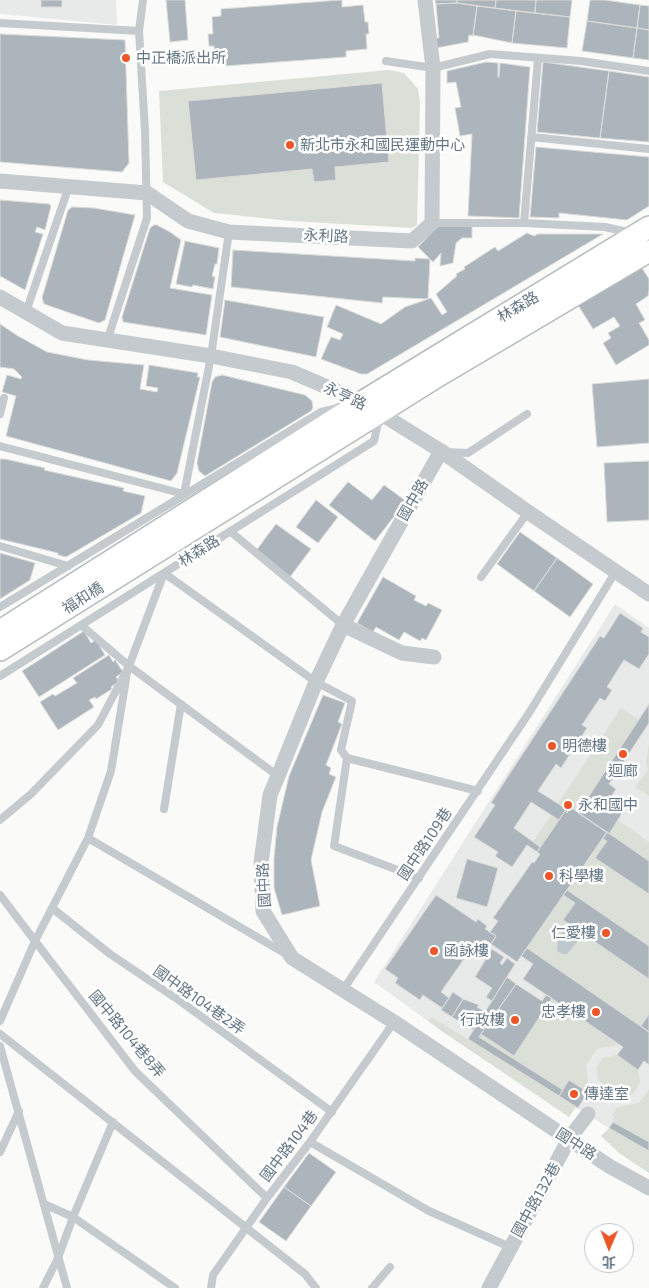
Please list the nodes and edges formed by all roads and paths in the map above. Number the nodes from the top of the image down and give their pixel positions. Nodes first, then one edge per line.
1 (143, 0) edge
2 (426, 0) edge
3 (0, 24) edge
4 (139, 31) junction
5 (538, 58) junction
6 (386, 61) dead end
7 (433, 68) junction
8 (649, 71) edge
9 (530, 137) junction
10 (649, 148) edge
11 (0, 181) edge
12 (69, 186) junction
13 (147, 193) junction
14 (432, 223) junction
15 (524, 223) junction
16 (229, 232) junction
17 (645, 237) edge
18 (0, 297) edge
19 (26, 312) junction
20 (107, 341) junction
21 (212, 356) junction
22 (4, 398) dead end
23 (362, 402) junction
24 (380, 413) junction
25 (0, 414) edge
26 (527, 414) dead end
27 (0, 446) edge
28 (441, 451) junction
29 (184, 494) junction
30 (528, 512) junction
31 (231, 532) junction
32 (160, 540) junction
33 (0, 546) edge
34 (68, 566) junction
35 (616, 571) junction
36 (164, 573) junction
37 (481, 577) dead end
38 (649, 594) edge
39 (0, 607) edge
40 (82, 625) junction
41 (342, 625) junction
42 (0, 631) edge
43 (0, 650) edge
44 (434, 657) dead end
45 (129, 666) junction
46 (0, 676) edge
47 (316, 682) junction
48 (181, 704) junction
49 (347, 758) junction
50 (278, 776) junction
51 (478, 791) junction
52 (164, 810) dead end
53 (0, 820) edge
54 (88, 838) junction
55 (419, 878) junction
56 (0, 895) edge
57 (52, 908) junction
58 (35, 942) junction
59 (292, 958) junction
60 (344, 990) junction
61 (0, 1021) edge
62 (394, 1022) junction
63 (0, 1034) edge
64 (0, 1046) edge
65 (19, 1111) junction
66 (332, 1112) junction
67 (588, 1114) dead end
68 (112, 1122) junction
69 (568, 1139) junction
70 (310, 1142) junction
71 (0, 1152) edge
72 (649, 1188) edge
73 (267, 1198) junction
74 (44, 1204) junction
75 (73, 1217) junction
76 (246, 1227) junction
77 (510, 1247) junction
78 (58, 1258) junction
79 (390, 1268) dead end
80 (172, 1287) edge
81 (43, 1288) edge
82 (67, 1288) edge
83 (211, 1288) edge
84 (316, 1288) edge
85 (372, 1288) edge
86 (489, 1288) edge

1 - 4 lane
2 - 7 street
3 - 4 lane
4 - 13 lane
5 - 7 lane
5 - 8 lane
5 - 9 lane
6 - 7 lane
7 - 14 street
9 - 10 lane
9 - 15 lane
11 - 12 street, 永利路
12 - 13 street, 永利路
12 - 19 lane
13 - 16 street, 永利路
13 - 20 lane
14 - 15 lane
14 - 16 street, 永利路
15 - 17 lane
16 - 21 lane
17 - 23 street, 林森路
17 - 24 street, 林森路
18 - 19 street, 永亨路
19 - 20 street, 永亨路
20 - 21 street, 永亨路
21 - 23 street, 永亨路
21 - 29 lane
22 - 25 lane
23 - 24 street, 永亨路
23 - 29 lane, 林森路
23 - 32 street, 林森路
24 - 28 street, 永亨路
24 - 31 lane, 林森路
24 - 32 street, 林森路
26 - 28 lane
27 - 29 lane
28 - 30 street, 永亨路
28 - 41 street, 國中路
29 - 34 lane, 林森路
30 - 35 street, 永亨路
30 - 37 lane
31 - 36 lane, 林森路
31 - 41 lane
32 - 42 street, 福和橋
32 - 43 street, 福和橋
33 - 34 lane
34 - 39 lane, 林森路
35 - 38 street, 永亨路
35 - 51 lane, 國中路109巷
36 - 40 lane, 林森路
36 - 45 lane
36 - 47 lane
40 - 45 lane
40 - 46 lane, 林森路
41 - 44 street
41 - 47 street, 國中路
45 - 48 lane
45 - 53 lane
45 - 54 lane
47 - 49 lane
47 - 50 street, 國中路
48 - 50 lane
48 - 52 lane
49 - 51 lane
49 - 55 lane
50 - 59 street, 國中路
51 - 55 lane, 國中路109巷
54 - 57 lane
54 - 59 lane
55 - 60 lane, 國中路109巷
56 - 58 lane, 國中路104巷8弄
57 - 58 lane
57 - 66 lane, 國中路104巷2弄
58 - 61 lane
58 - 73 lane, 國中路104巷8弄
59 - 60 street, 國中路
60 - 62 street, 國中路
62 - 66 lane, 國中路104巷
62 - 69 street, 國中路
63 - 68 lane
64 - 65 lane
65 - 71 lane
65 - 74 lane
66 - 70 lane, 國中路104巷
67 - 69 street, 國中路132巷
68 - 75 lane
68 - 76 lane
69 - 72 street, 國中路
69 - 77 street, 國中路132巷
70 - 73 lane, 國中路104巷
70 - 77 lane
73 - 76 lane, 國中路104巷
74 - 75 lane
74 - 78 lane
75 - 78 lane
75 - 80 lane
76 - 83 lane, 國中路104巷
76 - 84 lane
77 - 86 street, 國中路132巷
78 - 81 lane
78 - 82 lane
79 - 85 lane

